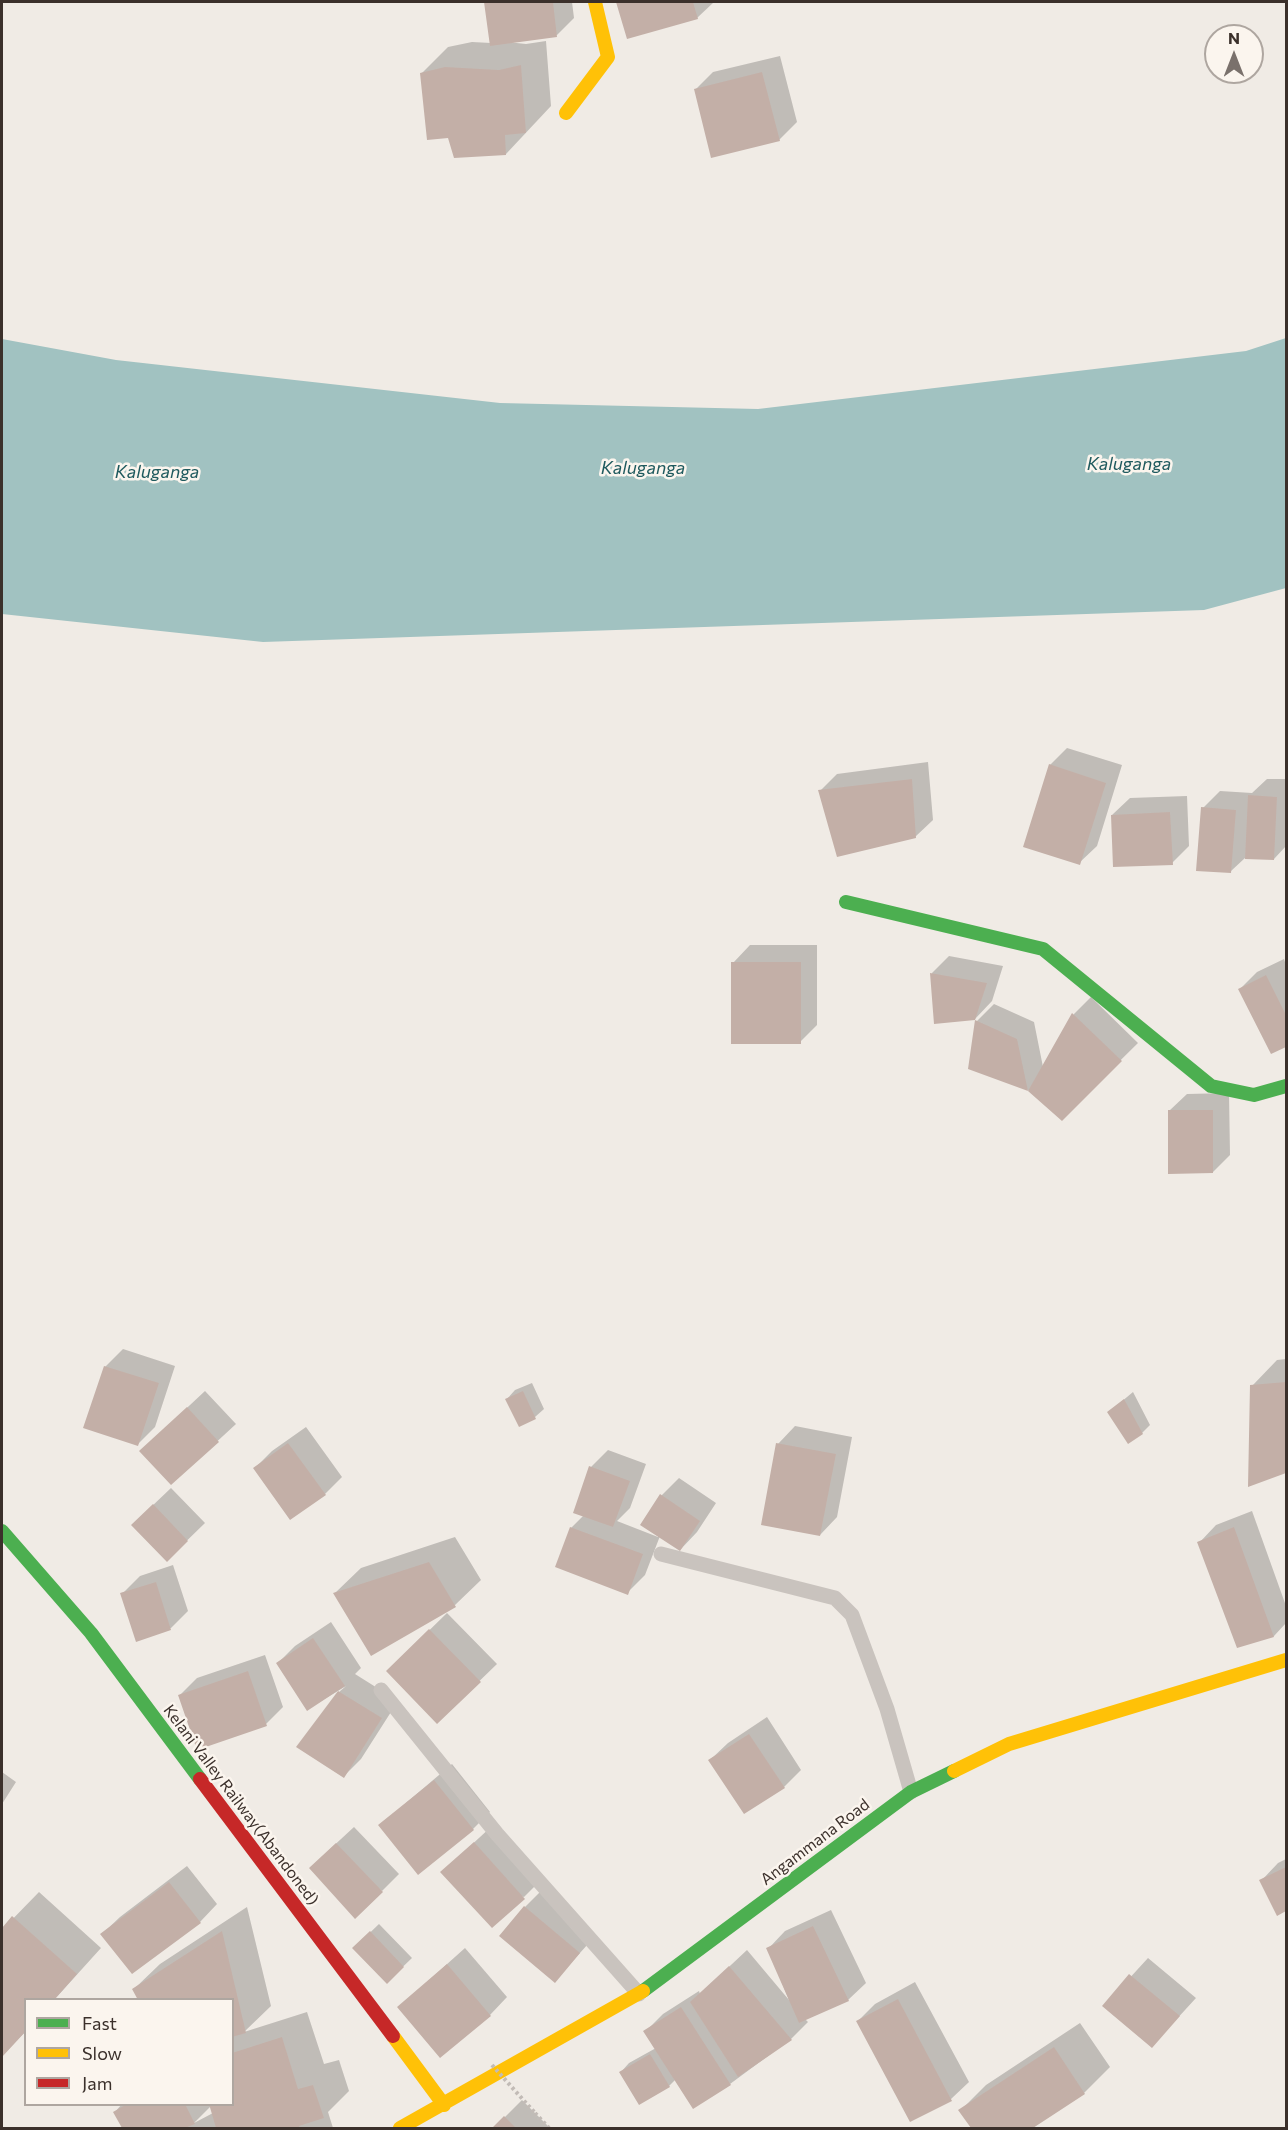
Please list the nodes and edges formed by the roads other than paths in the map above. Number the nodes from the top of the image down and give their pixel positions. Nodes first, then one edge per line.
1 (596, 2) edge
2 (566, 113) dead end
3 (846, 902) dead end
4 (1287, 1086) edge
5 (2, 1531) edge
6 (661, 1554) dead end
7 (1287, 1660) edge
8 (381, 1690) dead end
9 (911, 1792) junction
10 (639, 1994) junction
11 (444, 2106) junction
12 (400, 2128) edge

1 - 2 street
3 - 4 street
5 - 11 street, Kelani Valley Railway(Abandoned)
6 - 9 lane
7 - 9 street, Angammana Road
8 - 10 lane
9 - 10 street, Angammana Road
10 - 11 street, Angammana Road
11 - 12 street, Angammana Road

